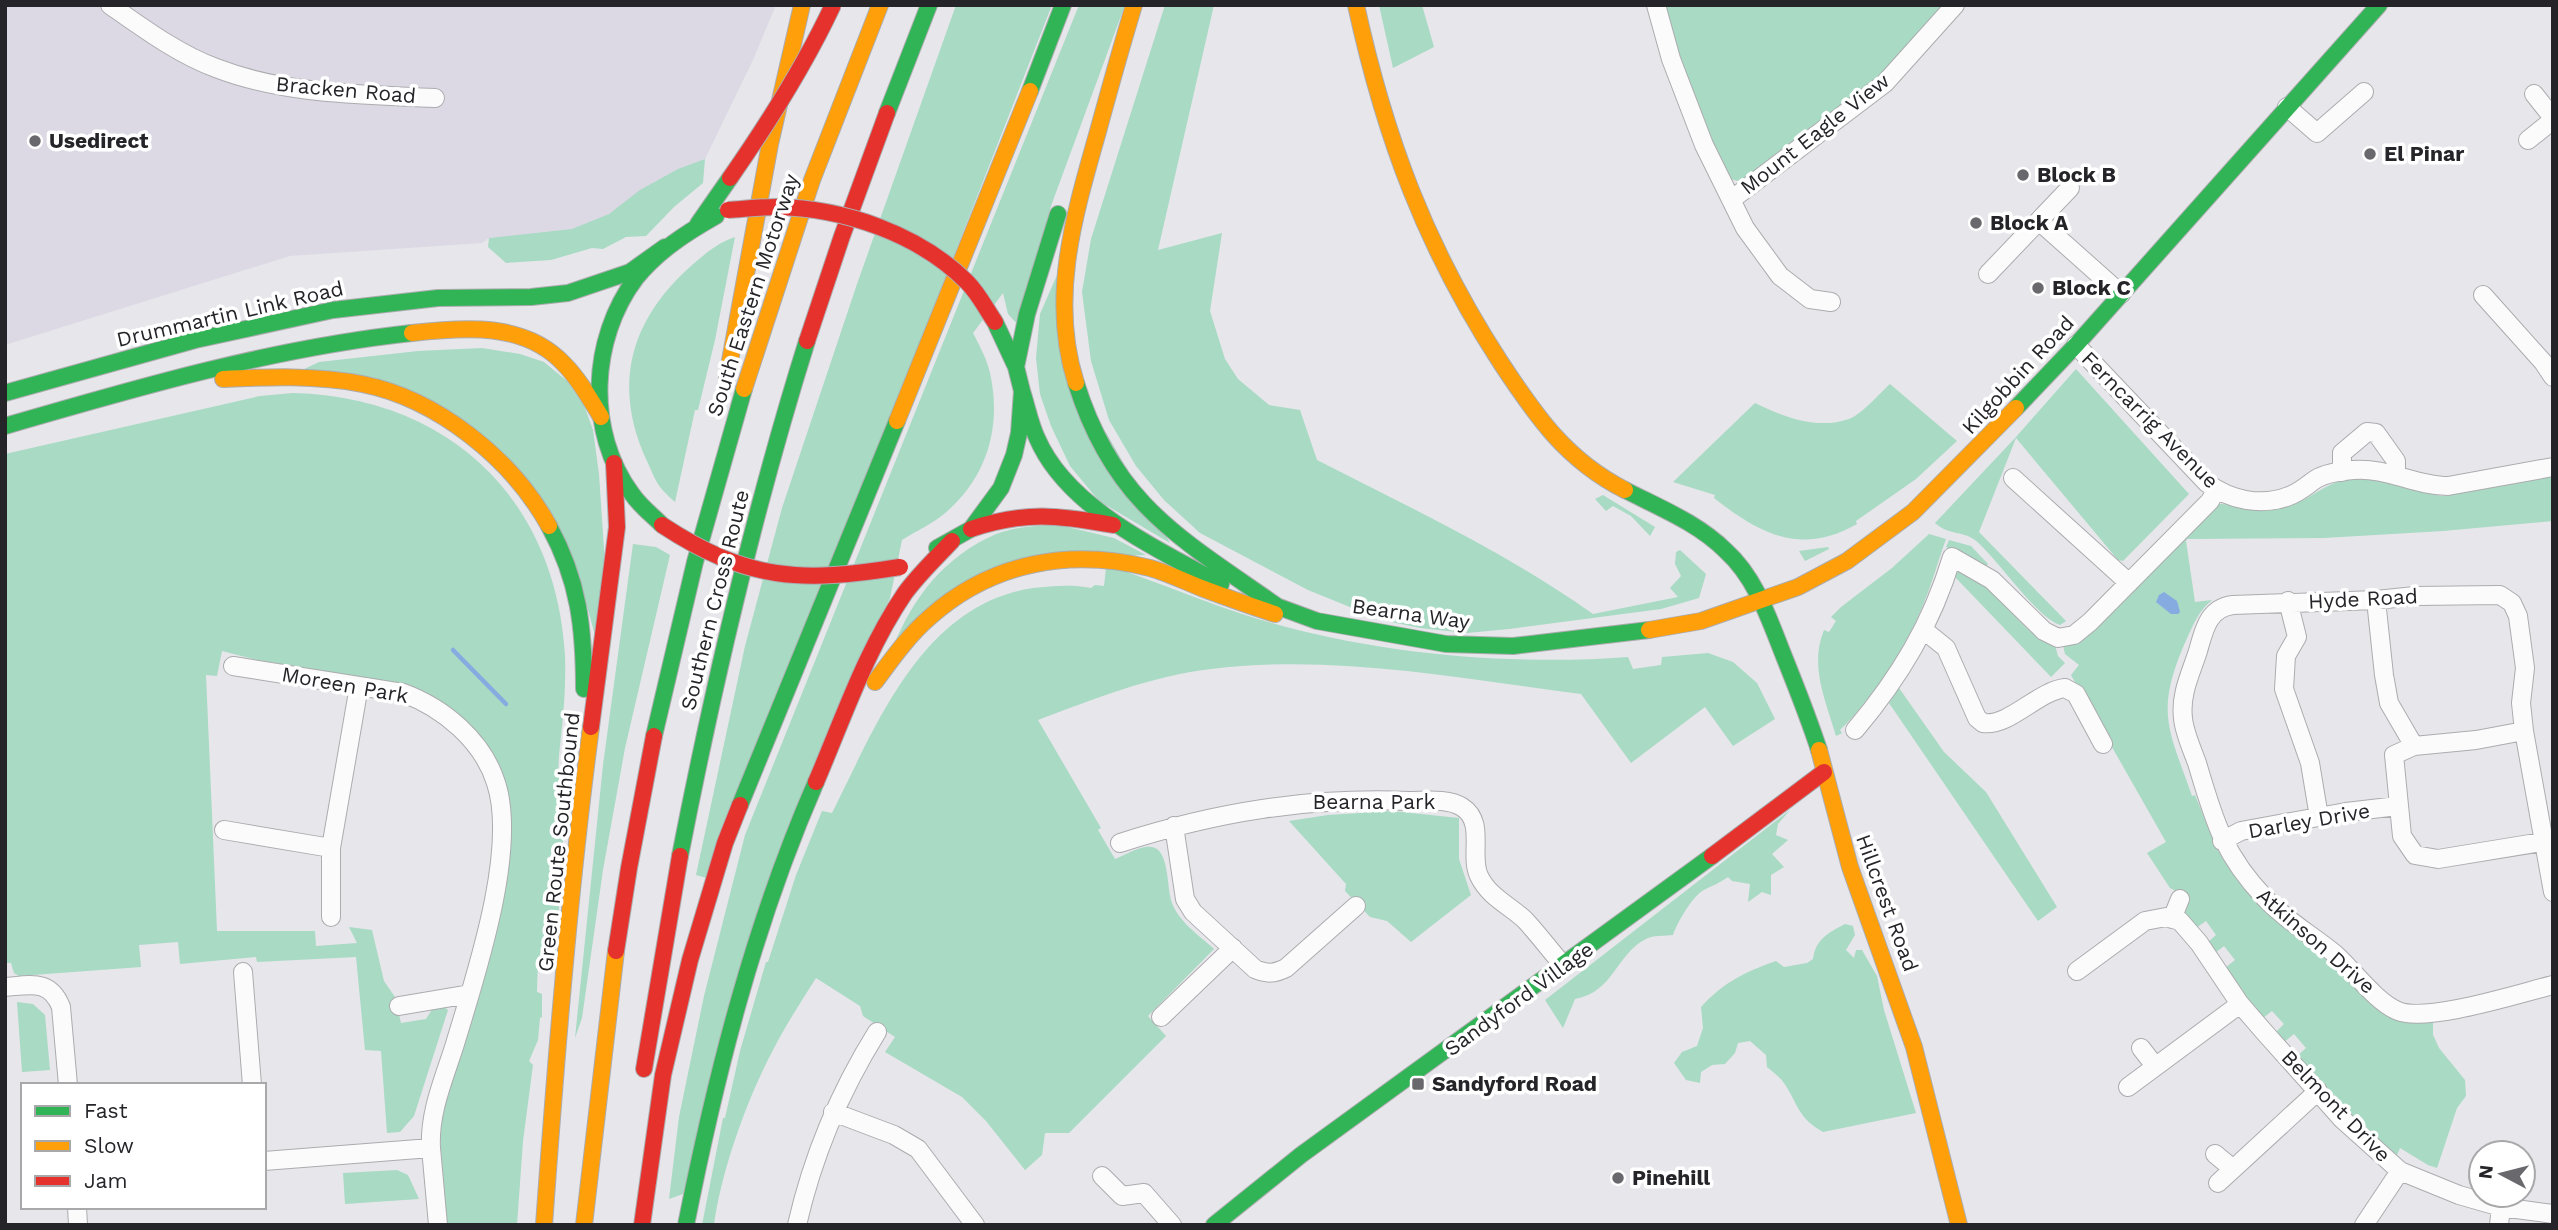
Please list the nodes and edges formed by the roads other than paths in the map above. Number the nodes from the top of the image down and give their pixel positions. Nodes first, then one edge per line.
1 (110, 5) edge
2 (802, 5) edge
3 (833, 5) edge
4 (880, 5) edge
5 (929, 5) edge
6 (1063, 5) edge
7 (1134, 5) edge
8 (1356, 5) edge
9 (1656, 5) edge
10 (1955, 5) edge
11 (2379, 5) edge
12 (1123, 40) junction
13 (2364, 92) dead end
14 (2534, 94) dead end
15 (435, 98) dead end
16 (2287, 107) junction
17 (2553, 119) edge
18 (2528, 140) dead end
19 (2070, 188) dead end
20 (1731, 200) junction
21 (2039, 221) junction
22 (698, 225) junction
23 (665, 247) junction
24 (1988, 274) dead end
25 (2122, 294) junction
26 (2483, 295) dead end
27 (1831, 302) dead end
28 (377, 335) junction
29 (2076, 345) junction
30 (1016, 367) junction
31 (2553, 377) edge
32 (223, 379) junction
33 (1021, 391) junction
34 (724, 392) dead end
35 (5, 393) edge
36 (601, 417) junction
37 (720, 418) dead end
38 (5, 426) edge
39 (5, 440) edge
40 (614, 463) junction
41 (2553, 467) edge
42 (2342, 472) junction
43 (2396, 474) junction
44 (2013, 478) dead end
45 (2216, 490) junction
46 (1115, 525) junction
47 (971, 529) junction
48 (953, 541) junction
49 (2129, 583) junction
50 (2376, 600) junction
51 (1761, 601) junction
52 (2288, 601) junction
53 (683, 603) joint
54 (1277, 606) junction
55 (2225, 606) joint
56 (1317, 621) junction
57 (1925, 631) junction
58 (233, 666) dead end
59 (359, 686) junction
60 (1855, 730) dead end
61 (2524, 731) junction
62 (2103, 744) dead end
63 (2414, 746) junction
64 (1824, 772) junction
65 (582, 796) junction
66 (2398, 806) junction
67 (804, 809) junction
68 (2319, 817) junction
69 (1174, 826) junction
70 (224, 830) dead end
71 (2222, 841) junction
72 (1120, 842) dead end
73 (2542, 842) junction
74 (331, 848) junction
75 (2553, 892) edge
76 (2179, 899) dead end
77 (1356, 906) dead end
78 (331, 918) dead end
79 (2169, 918) junction
80 (1233, 948) junction
81 (1563, 965) junction
82 (2077, 971) dead end
83 (243, 972) dead end
84 (2553, 985) edge
85 (5, 987) edge
86 (470, 994) junction
87 (2240, 1004) junction
88 (399, 1006) dead end
89 (1161, 1017) dead end
90 (877, 1032) dead end
91 (2141, 1048) dead end
92 (2155, 1066) junction
93 (643, 1079) dead end
94 (68, 1083) edge
95 (252, 1083) edge
96 (2128, 1087) dead end
97 (2318, 1091) junction
98 (833, 1112) junction
99 (431, 1148) junction
100 (2215, 1154) dead end
101 (266, 1161) edge
102 (2233, 1169) junction
103 (2400, 1171) junction
104 (1102, 1175) dead end
105 (2218, 1183) dead end
106 (2553, 1214) edge
107 (2500, 1216) edge
108 (438, 1225) edge
109 (544, 1225) edge
110 (577, 1225) edge
111 (584, 1225) edge
112 (642, 1225) edge
113 (686, 1225) edge
114 (797, 1225) edge
115 (975, 1225) edge
116 (1172, 1225) edge
117 (1214, 1225) edge
118 (1959, 1225) edge
119 (2364, 1225) edge

1 - 15 street, Bracken Road
2 - 34 main road
3 - 22 main road, bridge
4 - 53 main road, South Eastern Motorway
5 - 93 main road, Southern Cross Route
6 - 112 main road
7 - 12 main road
8 - 51 main road, Hillcrest Road
9 - 20 street
10 - 20 street, Mount Eagle View
11 - 16 main road, Kilgobbin Road
12 - 30 main road
12 - 54 main road
13 - 16 street
14 - 17 street
16 - 25 main road, Kilgobbin Road
17 - 18 street
19 - 21 street
20 - 27 street
21 - 24 street
21 - 25 street
22 - 23 main road
22 - 30 main road, bridge
23 - 35 main road, Drummartin Link Road
23 - 36 main road
25 - 29 main road, Kilgobbin Road
26 - 31 street
28 - 32 main road
28 - 36 main road
28 - 38 main road
29 - 45 street, Ferncarrig Avenue
29 - 51 main road, Kilgobbin Road
30 - 33 main road
32 - 39 main road
32 - 65 main road
33 - 46 main road, Bearna Way
33 - 47 main road
36 - 40 main road
37 - 110 main road
40 - 48 main road, bridge
40 - 65 main road, Green Route Southbound
41 - 43 street, Ferncarrig Avenue
42 - 43 street, Ferncarrig Avenue
42 - 43 street
42 - 45 street, Ferncarrig Avenue
44 - 49 street
45 - 49 street
46 - 47 main road, Bearna Way
46 - 54 main road, Bearna Way
47 - 48 main road
48 - 67 main road
49 - 57 street
50 - 52 street, Hyde Road
50 - 61 street, Hyde Road
50 - 63 street
51 - 56 main road, Bearna Way
51 - 64 main road, Hillcrest Road
52 - 55 street, Hyde Road
52 - 68 street
53 - 111 main road, Southern Cross Route
54 - 56 main road, Bearna Way
55 - 71 street, Atkinson Drive
56 - 67 main road
57 - 60 street
57 - 62 street
58 - 59 street, Moreen Park
59 - 74 street
59 - 86 street, Moreen Park
61 - 63 street
61 - 73 street
63 - 66 street
64 - 81 main road, Sandyford Village
64 - 118 main road, Hillcrest Road
65 - 109 main road, Green Route Southbound
66 - 68 street, Darley Drive
66 - 73 street
67 - 113 main road
68 - 71 street, Darley Drive
69 - 72 street, Bearna Park
69 - 80 street
69 - 81 street, Bearna Park
70 - 74 street
71 - 84 street, Atkinson Drive
73 - 75 street
74 - 78 street
76 - 79 street
77 - 80 street
79 - 82 street
79 - 87 street, Belmont Drive
80 - 89 street
81 - 117 main road, Sandyford Village
83 - 95 street
85 - 94 street
86 - 88 street
86 - 99 street, Moreen Park
87 - 92 street
87 - 97 street, Belmont Drive
90 - 98 street
91 - 92 street
92 - 96 street
97 - 102 street
97 - 103 street, Belmont Drive
98 - 114 street
98 - 115 street
99 - 101 street
99 - 108 street, Moreen Park
100 - 102 street
102 - 105 street
103 - 107 street, Belmont Drive
103 - 119 street
104 - 116 street
106 - 107 street, Belmont Drive

